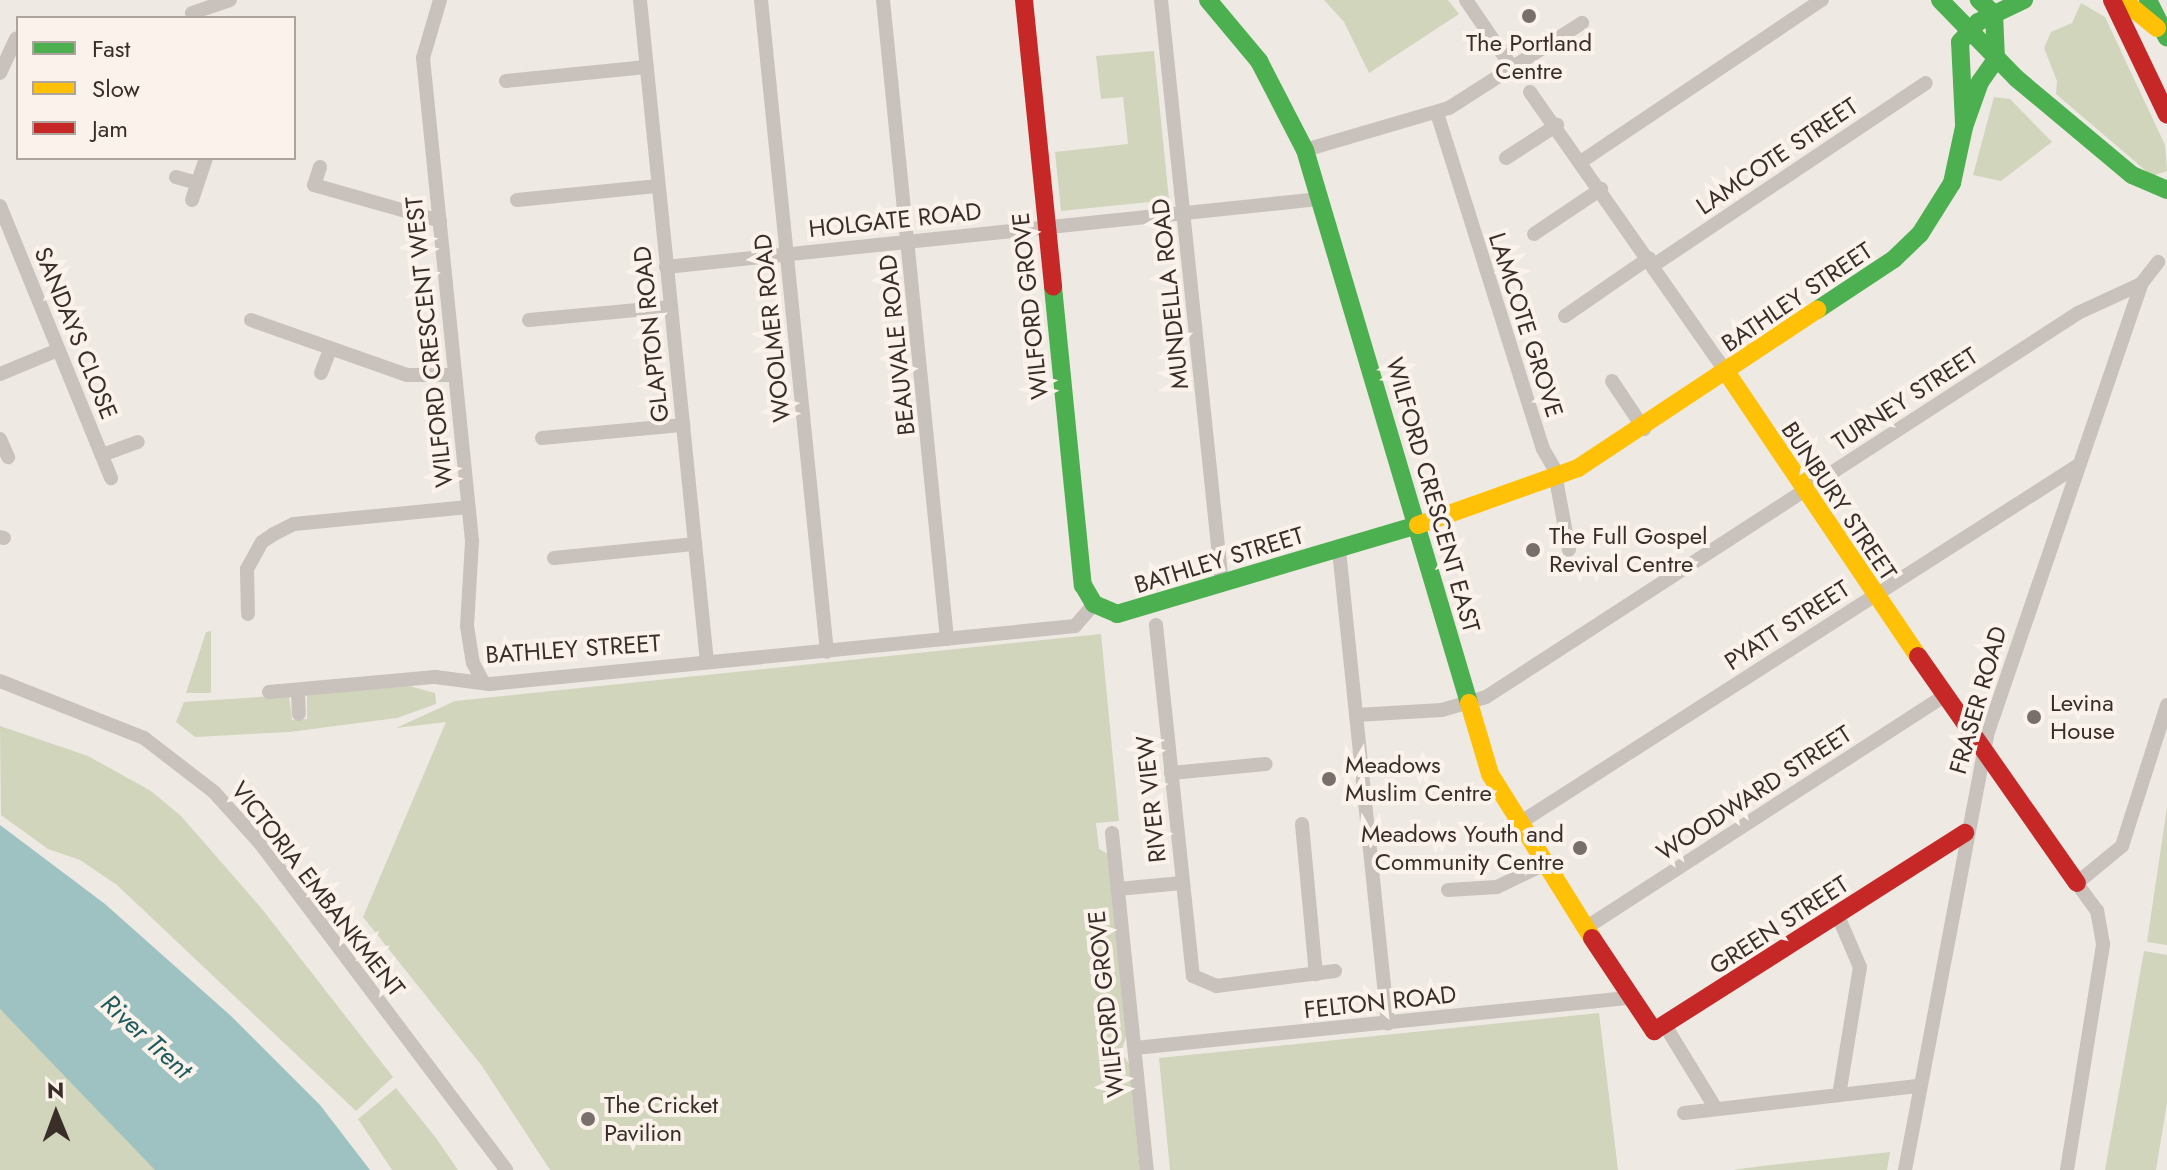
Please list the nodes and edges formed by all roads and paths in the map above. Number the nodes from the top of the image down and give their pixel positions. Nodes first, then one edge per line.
1 (230, 0) edge
2 (440, 0) edge
3 (640, 0) edge
4 (761, 0) edge
5 (883, 0) edge
6 (1024, 0) edge
7 (1161, 0) edge
8 (1208, 0) edge
9 (1466, 0) edge
10 (1822, 0) edge
11 (1940, 0) edge
12 (1979, 0) edge
13 (2024, 0) edge
14 (2112, 0) edge
15 (2123, 0) edge
16 (2148, 0) edge
17 (191, 10) edge
18 (1994, 14) junction
19 (1582, 23) dead end
20 (1967, 32) junction
21 (16, 38) dead end
22 (2167, 38) edge
23 (4, 55) edge
24 (1991, 66) junction
25 (646, 67) junction
26 (1513, 69) junction
27 (0, 73) edge
28 (506, 81) dead end
29 (1926, 83) dead end
30 (1530, 92) dead end
31 (1437, 113) junction
32 (2167, 115) edge
33 (1557, 125) junction
34 (1964, 127) junction
35 (1305, 150) junction
36 (1506, 158) dead end
37 (205, 160) edge
38 (1582, 161) junction
39 (320, 167) dead end
40 (176, 177) dead end
41 (197, 183) junction
42 (658, 186) junction
43 (1601, 189) junction
44 (2167, 190) edge
45 (1320, 199) junction
46 (192, 200) dead end
47 (517, 200) dead end
48 (0, 206) edge
49 (1185, 214) junction
50 (440, 221) junction
51 (1046, 227) junction
52 (1534, 234) dead end
53 (909, 241) junction
54 (787, 253) junction
55 (1651, 262) junction
56 (2158, 262) dead end
57 (666, 267) junction
58 (2141, 284) junction
59 (670, 307) junction
60 (1565, 316) dead end
61 (251, 320) dead end
62 (529, 320) dead end
63 (330, 349) junction
64 (58, 350) junction
65 (321, 373) dead end
66 (1727, 373) junction
67 (0, 374) edge
68 (454, 375) junction
69 (1612, 381) dead end
70 (683, 425) junction
71 (1644, 429) junction
72 (542, 438) dead end
73 (0, 439) edge
74 (138, 442) dead end
75 (102, 455) junction
76 (8, 457) dead end
77 (2077, 466) junction
78 (1557, 476) junction
79 (111, 478) dead end
80 (1802, 491) junction
81 (468, 507) junction
82 (1418, 525) junction
83 (695, 544) junction
84 (1339, 550) junction
85 (1569, 550) dead end
86 (554, 558) dead end
87 (1222, 584) junction
88 (1874, 595) junction
89 (1094, 604) junction
90 (248, 614) dead end
91 (1156, 625) dead end
92 (947, 639) junction
93 (827, 652) junction
94 (707, 662) junction
95 (482, 680) junction
96 (0, 681) edge
97 (298, 690) junction
98 (269, 692) dead end
99 (1944, 696) junction
100 (2167, 705) edge
101 (1468, 706) junction
102 (299, 714) dead end
103 (1356, 715) junction
104 (1983, 750) junction
105 (1266, 764) dead end
106 (1171, 773) junction
107 (1521, 822) junction
108 (1302, 824) dead end
109 (1112, 833) dead end
110 (1965, 833) junction
111 (1547, 863) junction
112 (1182, 883) junction
113 (2077, 883) junction
114 (1118, 889) junction
115 (1448, 890) dead end
116 (1838, 916) junction
117 (1587, 927) junction
118 (1335, 971) dead end
119 (1316, 974) junction
120 (1629, 998) junction
121 (1388, 1023) junction
122 (1666, 1027) junction
123 (1135, 1048) junction
124 (1919, 1086) junction
125 (1839, 1095) junction
126 (1716, 1109) junction
127 (1684, 1113) dead end
128 (506, 1170) edge
129 (1147, 1170) edge
130 (1905, 1170) edge
131 (2067, 1170) edge

1 - 17 street
2 - 50 street, WILFORD CRESCENT WEST
3 - 25 street, GLAPTON ROAD
4 - 54 street, WOOLMER ROAD
5 - 53 street, BEAUVALE ROAD
6 - 51 street, WILFORD GROVE
7 - 49 street, MUNDELLA ROAD
8 - 35 street, WILFORD CRESCENT EAST
9 - 26 street
10 - 38 street
11 - 20 street
12 - 18 street
13 - 18 street
14 - 32 street
15 - 22 street
16 - 22 street
18 - 20 street
18 - 24 street
19 - 26 street
20 - 24 street
20 - 34 street, BATHLEY STREET
21 - 23 street
23 - 27 street
24 - 34 street, BATHLEY STREET
24 - 44 street
25 - 28 street
25 - 42 street, GLAPTON ROAD
26 - 31 street
29 - 55 street, LAMCOTE STREET
30 - 33 street, BUNBURY STREET
31 - 35 street
31 - 78 street, LAMCOTE GROVE
33 - 36 street
33 - 38 street, BUNBURY STREET
34 - 66 street, BATHLEY STREET
35 - 45 street, WILFORD CRESCENT EAST
37 - 41 street
38 - 43 street, BUNBURY STREET
39 - 50 street
40 - 41 street
41 - 46 street
42 - 47 street
42 - 57 street, GLAPTON ROAD
43 - 52 street
43 - 55 street, BUNBURY STREET
45 - 49 street, HOLGATE ROAD
45 - 82 street, WILFORD CRESCENT EAST
48 - 64 street, SANDAYS CLOSE
49 - 51 street, HOLGATE ROAD
49 - 87 street, MUNDELLA ROAD
50 - 68 street, WILFORD CRESCENT WEST
51 - 53 street, HOLGATE ROAD
51 - 89 street, WILFORD GROVE
53 - 54 street, HOLGATE ROAD
53 - 92 street, BEAUVALE ROAD
54 - 57 street, HOLGATE ROAD
54 - 93 street, WOOLMER ROAD
55 - 60 street, LAMCOTE STREET
55 - 66 street, BUNBURY STREET
56 - 58 street, FRASER ROAD
57 - 59 street, GLAPTON ROAD
58 - 77 street, FRASER ROAD
58 - 80 street, TURNEY STREET
59 - 62 street
59 - 70 street, GLAPTON ROAD
61 - 63 street
63 - 65 street
63 - 68 street
64 - 67 street
64 - 75 street, SANDAYS CLOSE
66 - 71 street, BATHLEY STREET
66 - 80 street, BUNBURY STREET
68 - 81 street, WILFORD CRESCENT WEST
69 - 71 street
70 - 72 street
70 - 83 street, GLAPTON ROAD
71 - 78 street, BATHLEY STREET
73 - 76 street
74 - 75 street
75 - 79 street, SANDAYS CLOSE
77 - 88 street, PYATT STREET
77 - 104 street, FRASER ROAD
78 - 82 street, BATHLEY STREET
78 - 85 street, LAMCOTE GROVE
80 - 88 street, BUNBURY STREET
80 - 101 street, TURNEY STREET
81 - 90 street
81 - 95 street, WILFORD CRESCENT WEST
82 - 84 street, BATHLEY STREET
82 - 101 street, WILFORD CRESCENT EAST
83 - 86 street
83 - 94 street, GLAPTON ROAD
84 - 87 street, BATHLEY STREET
84 - 103 street
87 - 89 street, BATHLEY STREET
88 - 99 street, BUNBURY STREET
88 - 107 street, PYATT STREET
89 - 92 street, BATHLEY STREET
91 - 106 street, RIVER VIEW
92 - 93 street, BATHLEY STREET
93 - 94 street, BATHLEY STREET
94 - 95 street, BATHLEY STREET
95 - 97 street, BATHLEY STREET
96 - 128 street, VICTORIA EMBANKMENT
97 - 98 street, BATHLEY STREET
97 - 102 street
99 - 104 street, BUNBURY STREET
99 - 117 street, WOODWARD STREET
100 - 113 street
101 - 103 street, TURNEY STREET
101 - 107 street, WILFORD CRESCENT EAST
103 - 121 street
104 - 110 street, FRASER ROAD
104 - 113 street, BUNBURY STREET
105 - 106 street
106 - 112 street, RIVER VIEW
107 - 111 street, WILFORD CRESCENT EAST
108 - 119 street
109 - 114 street, WILFORD GROVE
110 - 116 street, GREEN STREET
110 - 124 street, FRASER ROAD
111 - 115 street
111 - 117 street, WILFORD CRESCENT EAST
112 - 114 street, RIVER VIEW
112 - 119 street, RIVER VIEW
113 - 131 street, BUNBURY STREET
114 - 123 street, WILFORD GROVE
116 - 122 street, GREEN STREET
116 - 125 street
117 - 120 street, WILFORD CRESCENT EAST
118 - 119 street, RIVER VIEW
120 - 121 street, FELTON ROAD
120 - 122 street
121 - 123 street, FELTON ROAD
122 - 126 street
123 - 129 street, WILFORD GROVE
124 - 125 street
124 - 130 street, FRASER ROAD
125 - 126 street
126 - 127 street

